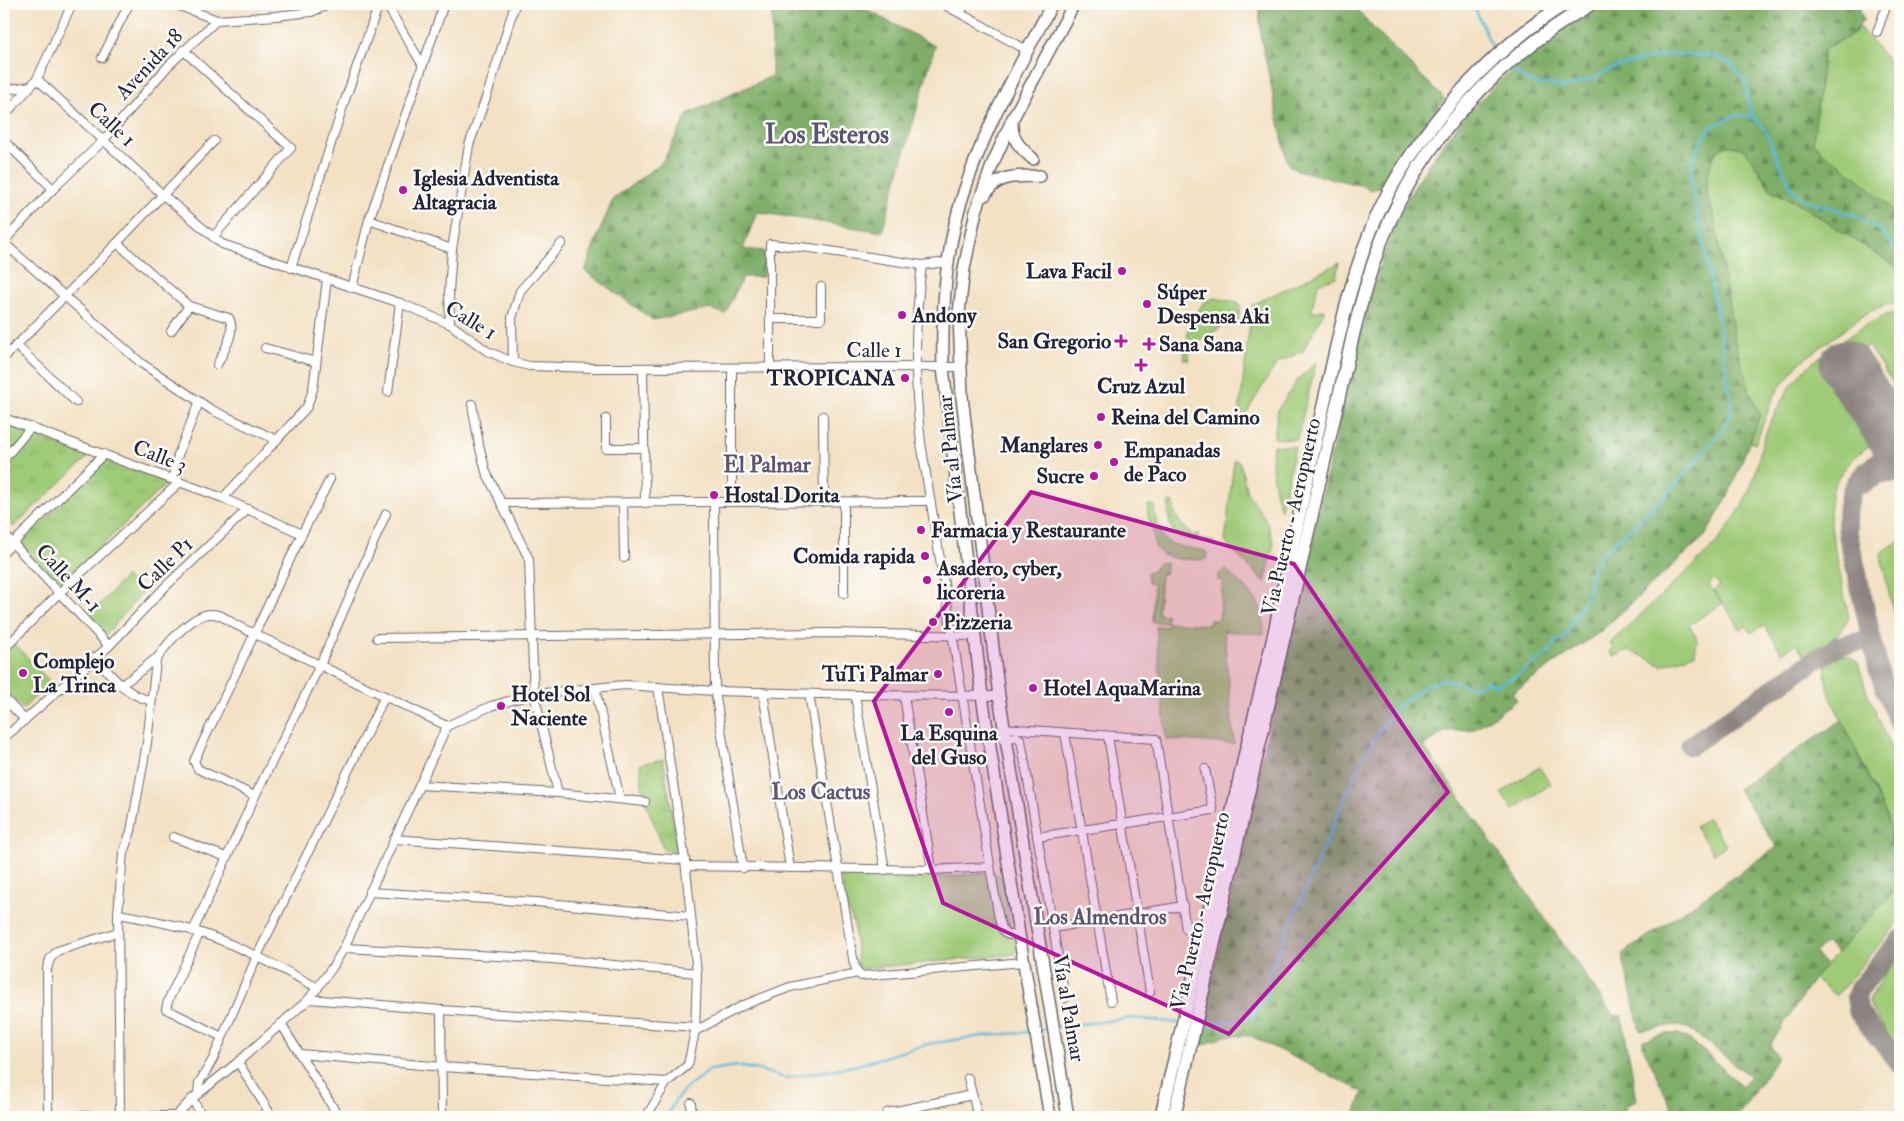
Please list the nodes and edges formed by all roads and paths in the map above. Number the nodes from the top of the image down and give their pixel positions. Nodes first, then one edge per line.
1 (72, 4) edge
2 (129, 4) edge
3 (174, 4) edge
4 (331, 4) edge
5 (379, 4) edge
6 (386, 4) edge
7 (444, 4) edge
8 (515, 4) edge
9 (943, 4) edge
10 (965, 4) edge
11 (1052, 4) edge
12 (1074, 4) edge
13 (1565, 4) edge
14 (1591, 4) edge
15 (1887, 4) edge
16 (960, 13) junction
17 (217, 20) junction
18 (1877, 32) dead end
19 (183, 50) junction
20 (1027, 50) junction
21 (102, 58) dead end
22 (422, 64) junction
23 (37, 79) junction
24 (31, 86) junction
25 (4, 90) edge
26 (4, 116) edge
27 (1013, 118) junction
28 (104, 140) junction
29 (4, 141) edge
30 (214, 141) dead end
31 (1033, 160) dead end
32 (1040, 176) dead end
33 (53, 189) junction
34 (163, 195) junction
35 (976, 211) junction
36 (369, 220) junction
37 (212, 237) junction
38 (4, 242) edge
39 (117, 243) junction
40 (562, 243) dead end
41 (452, 249) junction
42 (948, 262) junction
43 (922, 265) junction
44 (291, 268) junction
45 (327, 280) junction
46 (821, 287) dead end
47 (352, 288) junction
48 (65, 297) junction
49 (400, 303) junction
50 (189, 306) junction
51 (770, 319) junction
52 (450, 324) junction
53 (171, 331) dead end
54 (16, 345) junction
55 (265, 348) dead end
56 (4, 358) edge
57 (316, 362) junction
58 (513, 362) junction
59 (217, 365) dead end
60 (960, 367) junction
61 (643, 368) junction
62 (732, 368) junction
63 (770, 368) junction
64 (915, 368) junction
65 (943, 368) junction
66 (388, 392) dead end
67 (76, 402) dead end
68 (199, 402) junction
69 (472, 404) dead end
70 (823, 416) dead end
71 (4, 418) edge
72 (606, 419) dead end
73 (30, 427) junction
74 (277, 440) junction
75 (644, 448) junction
76 (104, 454) junction
77 (4, 459) edge
78 (330, 479) dead end
79 (176, 481) junction
80 (223, 498) junction
81 (929, 501) junction
82 (714, 502) junction
83 (732, 502) junction
84 (824, 502) junction
85 (844, 502) junction
86 (502, 503) junction
87 (623, 503) junction
88 (645, 503) junction
89 (248, 510) junction
90 (386, 514) dead end
91 (4, 534) edge
92 (302, 534) junction
93 (13, 543) junction
94 (4, 552) edge
95 (624, 558) dead end
96 (59, 593) junction
97 (844, 593) dead end
98 (254, 634) junction
99 (714, 635) junction
100 (953, 635) junction
101 (975, 636) junction
102 (531, 637) junction
103 (377, 638) dead end
104 (108, 646) junction
105 (4, 648) edge
106 (95, 657) junction
107 (158, 657) junction
108 (320, 665) junction
109 (120, 686) junction
110 (658, 687) junction
111 (595, 688) junction
112 (715, 691) junction
113 (763, 692) junction
114 (534, 694) junction
115 (809, 694) junction
116 (856, 695) junction
117 (385, 696) junction
118 (904, 696) junction
119 (962, 696) junction
120 (982, 696) junction
121 (999, 696) junction
122 (4, 698) edge
123 (151, 701) junction
124 (25, 720) junction
125 (447, 726) junction
126 (1066, 732) junction
127 (1004, 733) junction
128 (1108, 736) junction
129 (4, 738) edge
130 (1205, 769) dead end
131 (419, 785) junction
132 (558, 793) junction
133 (255, 796) junction
134 (620, 799) junction
135 (645, 802) dead end
136 (1169, 816) junction
137 (1122, 824) junction
138 (1081, 830) junction
139 (174, 837) dead end
140 (1037, 838) junction
141 (394, 839) junction
142 (226, 857) junction
143 (686, 863) junction
144 (990, 867) junction
145 (743, 868) junction
146 (790, 868) junction
147 (838, 869) junction
148 (885, 870) junction
149 (932, 870) junction
150 (369, 892) junction
151 (1183, 906) junction
152 (118, 914) junction
153 (1137, 914) junction
154 (690, 916) junction
155 (1097, 920) junction
156 (1053, 928) junction
157 (1186, 928) dead end
158 (118, 932) junction
159 (196, 932) junction
160 (1019, 934) junction
161 (344, 948) junction
162 (256, 956) junction
163 (1024, 962) junction
164 (697, 973) junction
165 (858, 973) junction
166 (318, 988) junction
167 (1150, 992) dead end
168 (309, 998) junction
169 (1065, 998) dead end
170 (1196, 998) junction
171 (1111, 1001) dead end
172 (441, 1010) junction
173 (281, 1024) junction
174 (695, 1029) junction
175 (222, 1037) junction
176 (1184, 1047) junction
177 (300, 1054) junction
178 (238, 1062) junction
179 (443, 1067) junction
180 (968, 1078) dead end
181 (667, 1082) junction
182 (972, 1094) junction
183 (195, 1096) junction
184 (691, 1103) dead end
185 (887, 1113) dead end
186 (48, 1115) junction
187 (4, 1116) edge
188 (39, 1117) edge
189 (120, 1117) edge
190 (176, 1117) edge
191 (203, 1117) edge
192 (272, 1117) edge
193 (339, 1117) edge
194 (442, 1117) edge
195 (646, 1117) edge
196 (692, 1117) edge
197 (978, 1117) edge
198 (1050, 1117) edge
199 (1068, 1117) edge
200 (1161, 1117) edge
201 (1174, 1117) edge

1 - 23 street
2 - 21 street
3 - 17 street
4 - 17 street
5 - 44 street
6 - 22 street
7 - 22 street
8 - 41 street
9 - 16 street
10 - 16 street
11 - 20 main road, Vía al Palmar
12 - 27 main road, Vía al Palmar
13 - 170 main road, Via Puerto - Aeropuerto
14 - 170 main road, Via Puerto - Aeropuerto
15 - 18 street
16 - 20 street
17 - 19 street, Avenida 18
19 - 28 street, Avenida 18
19 - 37 street
20 - 42 main road, Vía al Palmar
22 - 36 street
23 - 24 street
23 - 28 street, Calle 1
24 - 25 street
24 - 26 street
27 - 31 main road
27 - 35 main road, Vía al Palmar
28 - 33 street, Avenida 18
28 - 34 street, Calle 1
29 - 33 street
30 - 34 street
32 - 35 main road
33 - 38 street, Avenida 18
34 - 37 street, Calle 1
34 - 39 street
35 - 60 main road, Vía al Palmar
36 - 41 street
36 - 47 street
37 - 44 street, Calle 1
38 - 48 street
39 - 48 street
39 - 50 street
40 - 58 street
41 - 52 street
42 - 43 street
42 - 65 main road, Vía al Palmar
43 - 51 street
43 - 64 street
44 - 45 street, Calle 1
45 - 47 street, Calle 1
45 - 57 street
46 - 51 street
47 - 49 street, Calle 1
48 - 54 street
48 - 68 street
49 - 52 street, Calle 1
49 - 66 street
50 - 53 street
50 - 59 street
51 - 63 street
52 - 58 street, Calle 1
54 - 56 street
54 - 67 street
55 - 57 street
57 - 74 street
58 - 61 street, Calle 1
60 - 65 street, Calle 1
60 - 121 main road, Vía al Palmar
61 - 62 street, Calle 1
61 - 75 street
62 - 63 street, Calle 1
62 - 83 street
63 - 64 street, Calle 1
64 - 65 street, Calle 1
64 - 81 street
65 - 101 main road, Vía al Palmar
68 - 74 street
68 - 79 street
69 - 86 street
70 - 84 street
71 - 73 street, Calle 3
72 - 75 street
73 - 76 street, Calle 3
73 - 77 street
74 - 80 street
75 - 88 street
76 - 79 street, Calle 3
76 - 93 street
78 - 92 street
79 - 80 street, Calle 3
79 - 96 street
80 - 89 street, Calle 3
81 - 85 street
81 - 100 street
82 - 83 street
82 - 88 street
82 - 99 street
83 - 84 street
84 - 85 street
85 - 97 street
86 - 87 street
86 - 102 street
87 - 88 street
87 - 95 street
89 - 92 street, Calle 3
89 - 104 street, Calle P1
90 - 108 street
91 - 93 street, Calle M-1
92 - 98 street
93 - 94 street
93 - 96 street, Calle M-1
96 - 104 street, Calle M-1
96 - 105 street
98 - 107 street
98 - 108 street
98 - 133 street
99 - 100 street
99 - 102 street
99 - 112 street
100 - 101 street
100 - 119 street
101 - 120 main road, Vía al Palmar
102 - 103 street
102 - 114 street
104 - 106 street, Calle P1
106 - 109 street
106 - 124 street, Calle P1
107 - 109 street
107 - 123 street
108 - 117 street
108 - 133 street
109 - 123 street
110 - 111 street
110 - 112 street
110 - 143 street
111 - 114 street
111 - 134 street
112 - 113 street
112 - 145 street
113 - 115 street
113 - 146 street
114 - 125 street
114 - 132 street
115 - 116 street
115 - 147 street
116 - 118 street
116 - 148 street
117 - 125 street
117 - 162 street
118 - 119 street
118 - 149 street
119 - 120 street
119 - 144 street
120 - 121 street
120 - 160 main road, Vía al Palmar
121 - 127 main road, Vía al Palmar
122 - 124 street
123 - 152 street
124 - 129 street, Calle P1
125 - 131 street
126 - 127 street
126 - 128 street
126 - 138 street
127 - 140 street
127 - 199 main road, Vía al Palmar
128 - 136 street
128 - 137 street
130 - 136 street
131 - 132 street
131 - 141 street
132 - 134 street
133 - 142 street
134 - 135 street
136 - 137 street
136 - 151 street
137 - 138 street
137 - 153 street
138 - 140 street
138 - 155 street
139 - 142 street
140 - 156 street
141 - 143 street
141 - 150 street
142 - 159 street
143 - 145 street
143 - 154 street
144 - 149 street
144 - 160 street
145 - 146 street
146 - 147 street
147 - 148 street
147 - 165 street
148 - 149 street
150 - 154 street
150 - 161 street
151 - 153 street
151 - 157 street
152 - 158 street
152 - 159 street
153 - 155 street
153 - 167 street
154 - 164 street
155 - 156 street
155 - 171 street
156 - 169 street
158 - 186 street
158 - 189 street
159 - 162 street
159 - 175 street
160 - 163 main road, Vía al Palmar
161 - 164 street
161 - 166 street
162 - 166 street
162 - 175 street
163 - 165 street
163 - 198 main road, Vía al Palmar
164 - 174 street
165 - 174 street
166 - 168 street
168 - 172 street
168 - 173 street
170 - 176 main road, Via Puerto - Aeropuerto
172 - 174 street
172 - 179 street
173 - 177 street
173 - 178 street
174 - 181 street
175 - 183 street
176 - 200 main road, Via Puerto - Aeropuerto
176 - 201 main road, Via Puerto - Aeropuerto
177 - 179 street
177 - 193 street
178 - 183 street
178 - 192 street
179 - 181 street
179 - 194 street
180 - 182 street
181 - 195 street
182 - 185 street
182 - 197 street
183 - 190 street
183 - 191 street
184 - 196 street
186 - 188 street
186 - 189 street
187 - 188 street
189 - 190 street

